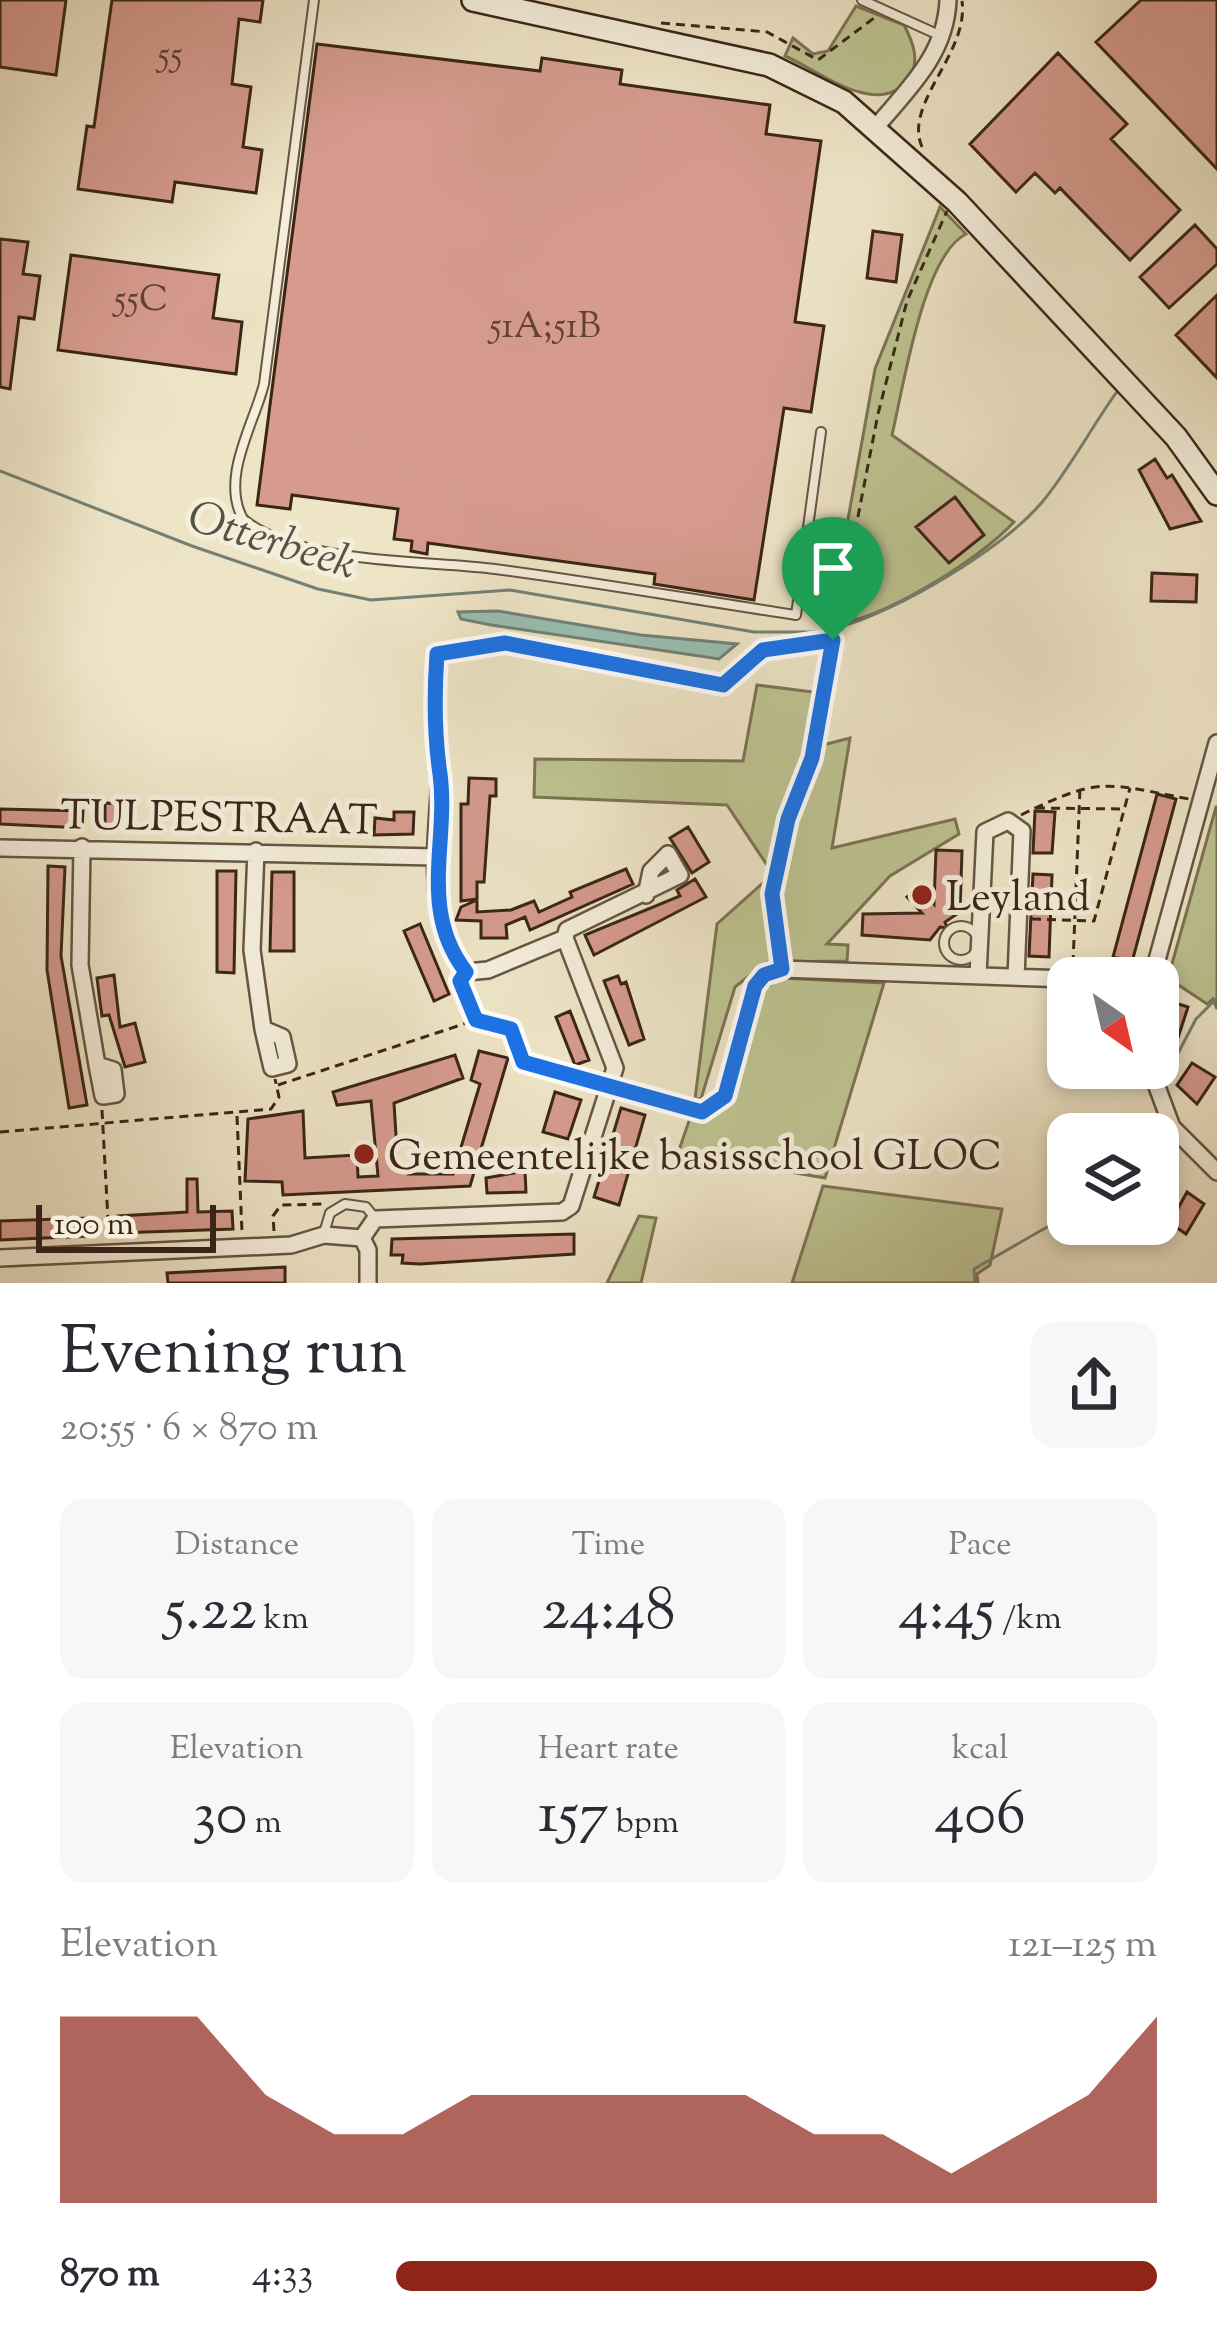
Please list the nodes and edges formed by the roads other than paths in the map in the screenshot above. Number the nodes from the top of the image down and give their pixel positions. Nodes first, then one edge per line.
1 (314, 0) edge
2 (472, 0) edge
3 (862, 0) edge
4 (948, 0) edge
5 (942, 37) junction
6 (877, 128) junction
7 (821, 432) dead end
8 (1217, 494) edge
9 (1217, 743) edge
10 (440, 773) road end
11 (82, 847) junction
12 (0, 848) edge
13 (256, 851) junction
14 (436, 857) junction
15 (646, 895) dead end
16 (565, 938) junction
17 (979, 945) junction
18 (1158, 957) edge
19 (978, 975) junction
20 (1016, 977) junction
21 (1047, 978) edge
22 (97, 1065) dead end
23 (272, 1068) road end
24 (608, 1087) junction
25 (1158, 1089) edge
26 (1217, 1172) edge
27 (375, 1220) junction
28 (324, 1235) junction
29 (362, 1238) junction
30 (0, 1258) edge
31 (368, 1283) edge

1 - 7 lane
2 - 6 street
3 - 5 lane
4 - 5 street
5 - 6 street
6 - 8 street
9 - 18 street
10 - 14 street
11 - 12 street, TULPESTRAAT
11 - 13 street, TULPESTRAAT
11 - 22 street
13 - 14 street, TULPESTRAAT
13 - 23 street
14 - 16 street
15 - 16 street
16 - 24 street
17 - 17 lane
17 - 19 street
17 - 20 street
19 - 20 street
19 - 24 street
20 - 21 street
24 - 27 street
25 - 26 street
27 - 28 lane
27 - 29 street
28 - 29 street
28 - 30 street
29 - 31 street

